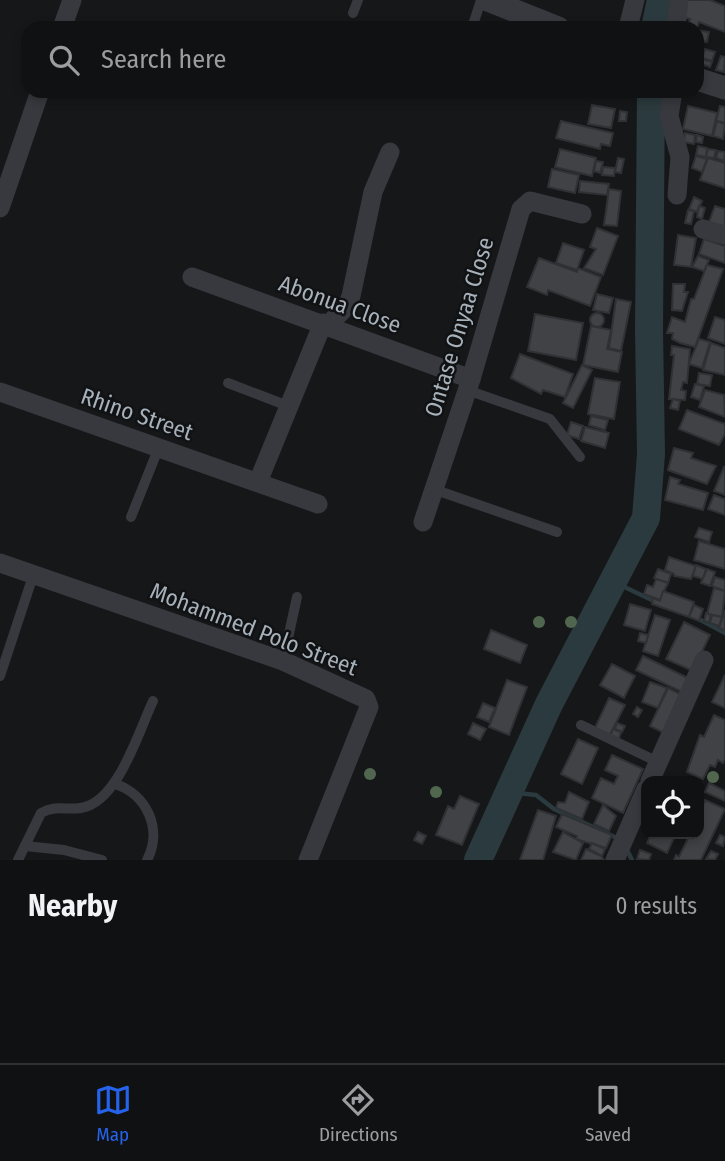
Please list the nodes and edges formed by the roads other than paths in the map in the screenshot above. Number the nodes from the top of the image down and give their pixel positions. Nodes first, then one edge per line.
1 (72, 0) edge
2 (358, 0) edge
3 (481, 0) edge
4 (488, 0) edge
5 (635, 0) edge
6 (679, 0) edge
7 (353, 13) dead end
8 (64, 21) edge
9 (474, 21) edge
10 (540, 21) edge
11 (630, 21) edge
12 (677, 21) edge
13 (704, 81) edge
14 (725, 88) edge
15 (38, 98) edge
16 (672, 98) edge
17 (390, 152) dead end
18 (677, 195) dead end
19 (0, 208) edge
20 (582, 214) dead end
21 (703, 229) dead end
22 (725, 235) edge
23 (192, 277) dead end
24 (326, 324) junction
25 (228, 383) dead end
26 (469, 385) junction
27 (0, 393) edge
28 (288, 407) junction
29 (159, 447) junction
30 (580, 457) dead end
31 (258, 482) junction
32 (433, 489) junction
33 (318, 504) dead end
34 (131, 517) dead end
35 (423, 522) dead end
36 (557, 532) dead end
37 (0, 563) edge
38 (33, 576) junction
39 (297, 597) dead end
40 (704, 660) dead end
41 (283, 662) junction
42 (0, 676) edge
43 (153, 701) dead end
44 (581, 725) dead end
45 (658, 762) junction
46 (652, 776) edge
47 (115, 784) junction
48 (641, 800) edge
49 (24, 846) junction
50 (19, 860) edge
51 (102, 860) edge
52 (147, 860) edge
53 (308, 860) edge
54 (615, 860) edge

1 - 8 street
2 - 7 lane
3 - 9 lane
4 - 10 street
5 - 11 street
6 - 12 street
13 - 14 street
15 - 19 street
16 - 18 street
17 - 24 street
20 - 26 street, Ontase Onyaa Close
21 - 22 street
23 - 24 street, Abonua Close
24 - 26 street, Abonua Close
24 - 28 street
25 - 28 lane
26 - 30 lane
26 - 32 street, Ontase Onyaa Close
27 - 29 street, Rhino Street
28 - 31 street
29 - 31 street, Rhino Street
29 - 34 lane
31 - 33 street, Rhino Street
32 - 35 street, Ontase Onyaa Close
32 - 36 lane
37 - 38 street, Mohammed Polo Street
38 - 41 street, Mohammed Polo Street
38 - 42 lane
39 - 41 lane
40 - 45 street
41 - 53 street, Mohammed Polo Street
43 - 47 lane
44 - 45 lane
45 - 46 street
47 - 49 lane
47 - 52 lane
48 - 54 street
49 - 50 lane
49 - 51 lane

